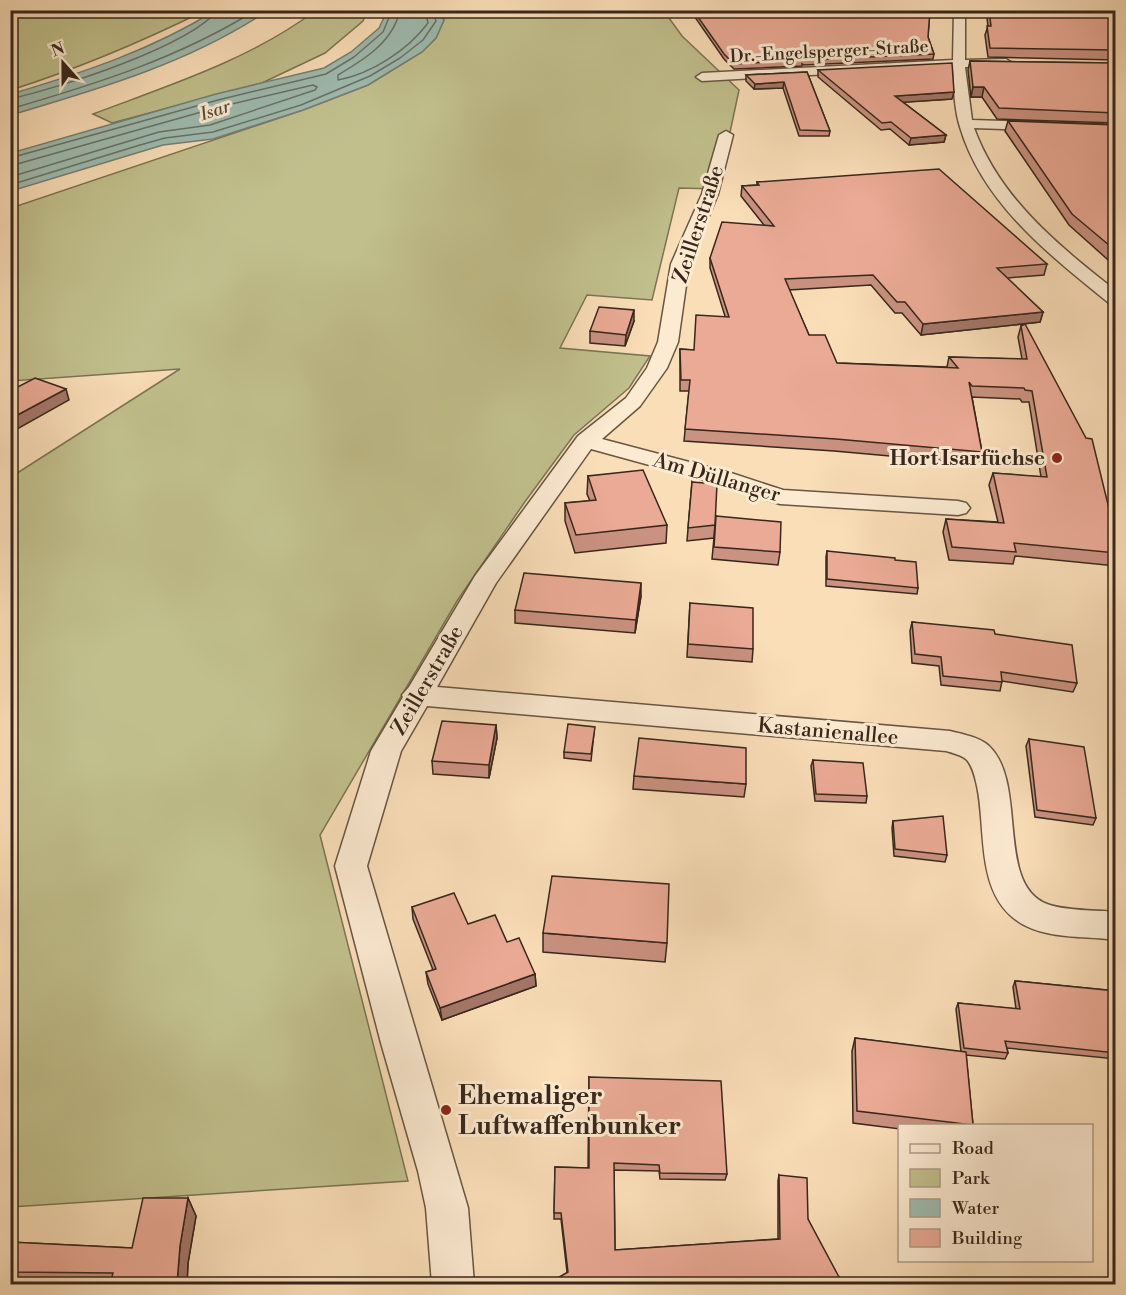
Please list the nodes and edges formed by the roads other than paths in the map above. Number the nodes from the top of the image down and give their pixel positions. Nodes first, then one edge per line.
1 (960, 10) edge
2 (959, 63) junction
3 (1021, 63) edge
4 (702, 77) dead end
5 (966, 124) junction
6 (1116, 129) edge
7 (726, 135) dead end
8 (1116, 300) edge
9 (586, 441) junction
10 (958, 508) dead end
11 (416, 695) junction
12 (1116, 926) edge
13 (453, 1284) edge

1 - 2 street
2 - 3 street, Dr.-Engelsperger-Straße
2 - 4 street, Dr.-Engelsperger-Straße
2 - 5 street
5 - 6 street
5 - 8 street
7 - 9 street, Zeillerstraße
9 - 10 street, Am Düllanger
9 - 11 street, Zeillerstraße
11 - 12 street, Kastanienallee
11 - 13 street, Zeillerstraße

